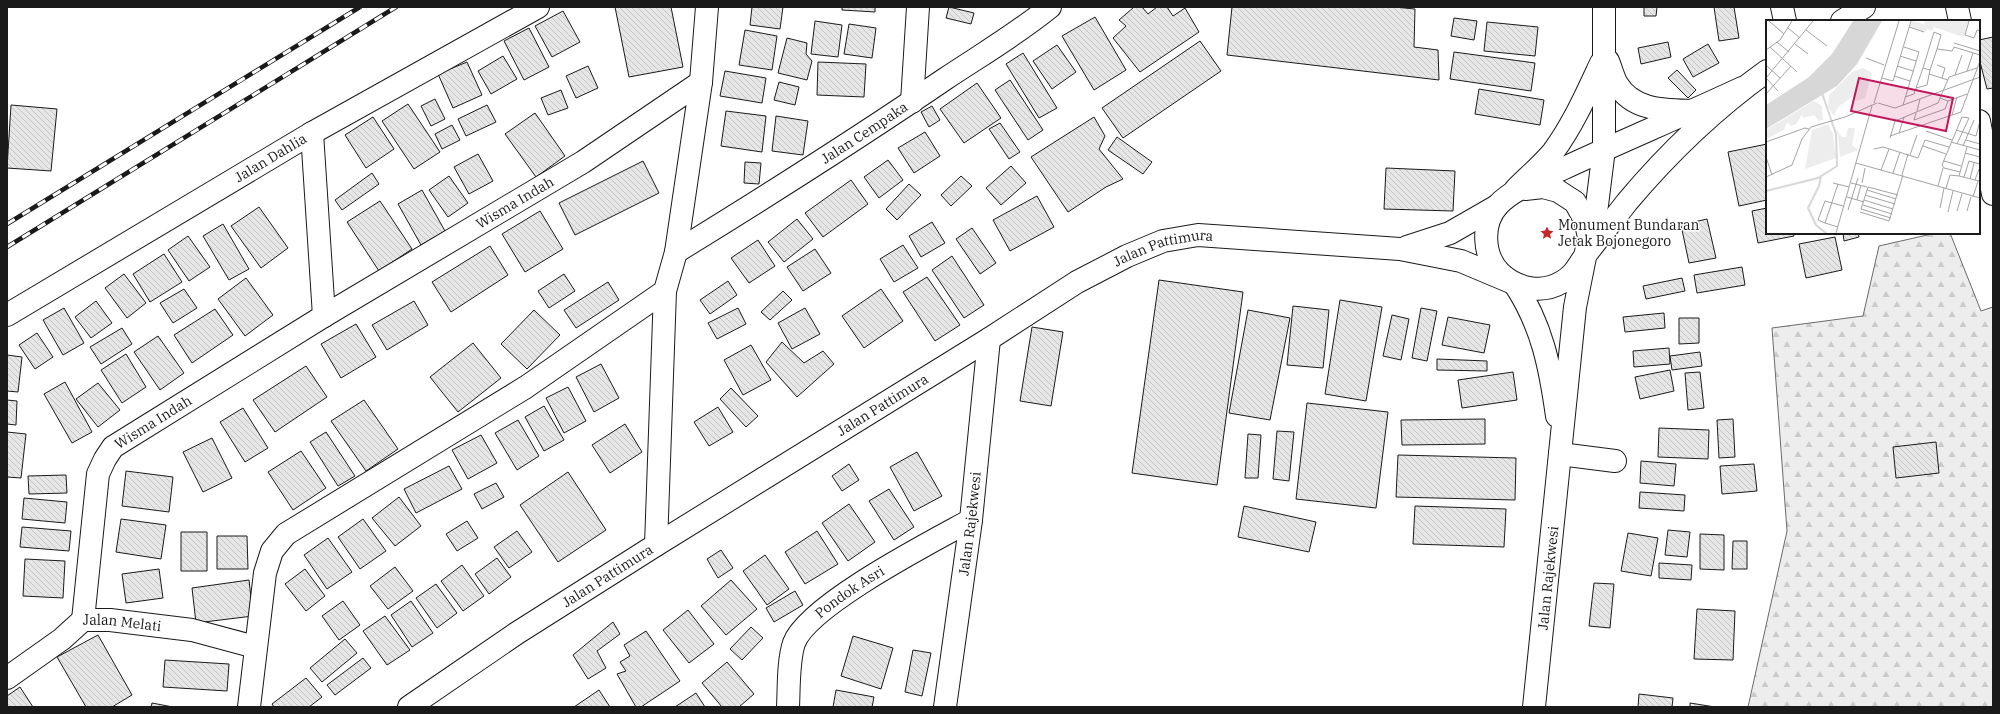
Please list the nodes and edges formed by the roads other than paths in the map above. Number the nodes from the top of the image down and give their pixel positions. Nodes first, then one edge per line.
1 (538, 7) edge
2 (707, 7) edge
3 (918, 7) edge
4 (1050, 7) edge
5 (1604, 7) edge
6 (1782, 7) edge
7 (1864, 7) edge
8 (1957, 7) edge
9 (1785, 20) edge
10 (1844, 20) edge
11 (1960, 20) edge
12 (1605, 54) junction
13 (1766, 72) edge
14 (701, 82) junction
15 (1742, 88) junction
16 (912, 102) junction
17 (1693, 111) junction
18 (1980, 126) edge
19 (312, 133) junction
20 (1604, 149) junction
21 (1993, 194) edge
22 (1504, 200) junction
23 (1587, 246) junction
24 (1400, 249) junction
25 (676, 252) junction
26 (1514, 284) junction
27 (665, 291) junction
28 (7, 315) edge
29 (324, 316) junction
30 (989, 339) junction
31 (1561, 451) junction
32 (1615, 461) dead end
33 (971, 520) junction
34 (656, 545) junction
35 (83, 620) junction
36 (255, 647) junction
37 (7, 678) edge
38 (249, 707) edge
39 (409, 707) edge
40 (788, 707) edge
41 (945, 707) edge
42 (1534, 707) edge

1 - 19 main road, Jalan Dahlia
2 - 14 main road
3 - 16 main road
4 - 16 main road, Jalan Cempaka
5 - 12 main road
6 - 9 main road
7 - 10 main road
8 - 11 main road
12 - 17 main road
12 - 20 main road
12 - 22 main road
13 - 15 main road
14 - 25 main road
14 - 29 main road, Wisma Indah
15 - 17 main road
15 - 23 main road
16 - 25 main road, Jalan Cempaka
17 - 20 main road
18 - 21 main road
19 - 28 main road, Jalan Dahlia
19 - 29 main road
20 - 22 main road
20 - 23 main road
22 - 23 main road
22 - 24 main road
22 - 26 main road
23 - 26 main road, Jalan Pattimura
23 - 31 main road
24 - 26 main road, Jalan Pattimura
24 - 30 main road, Jalan Pattimura
25 - 27 main road
26 - 31 main road
27 - 34 main road
27 - 36 main road
29 - 35 main road, Wisma Indah
30 - 33 main road, Jalan Rajekwesi
30 - 34 main road, Jalan Pattimura
31 - 32 main road
31 - 42 main road, Jalan Rajekwesi
33 - 40 main road, Pondok Asri
33 - 41 main road, Jalan Rajekwesi
34 - 39 main road, Jalan Pattimura
35 - 36 main road, Jalan Melati
35 - 37 main road, Jalan Melati
36 - 38 main road

